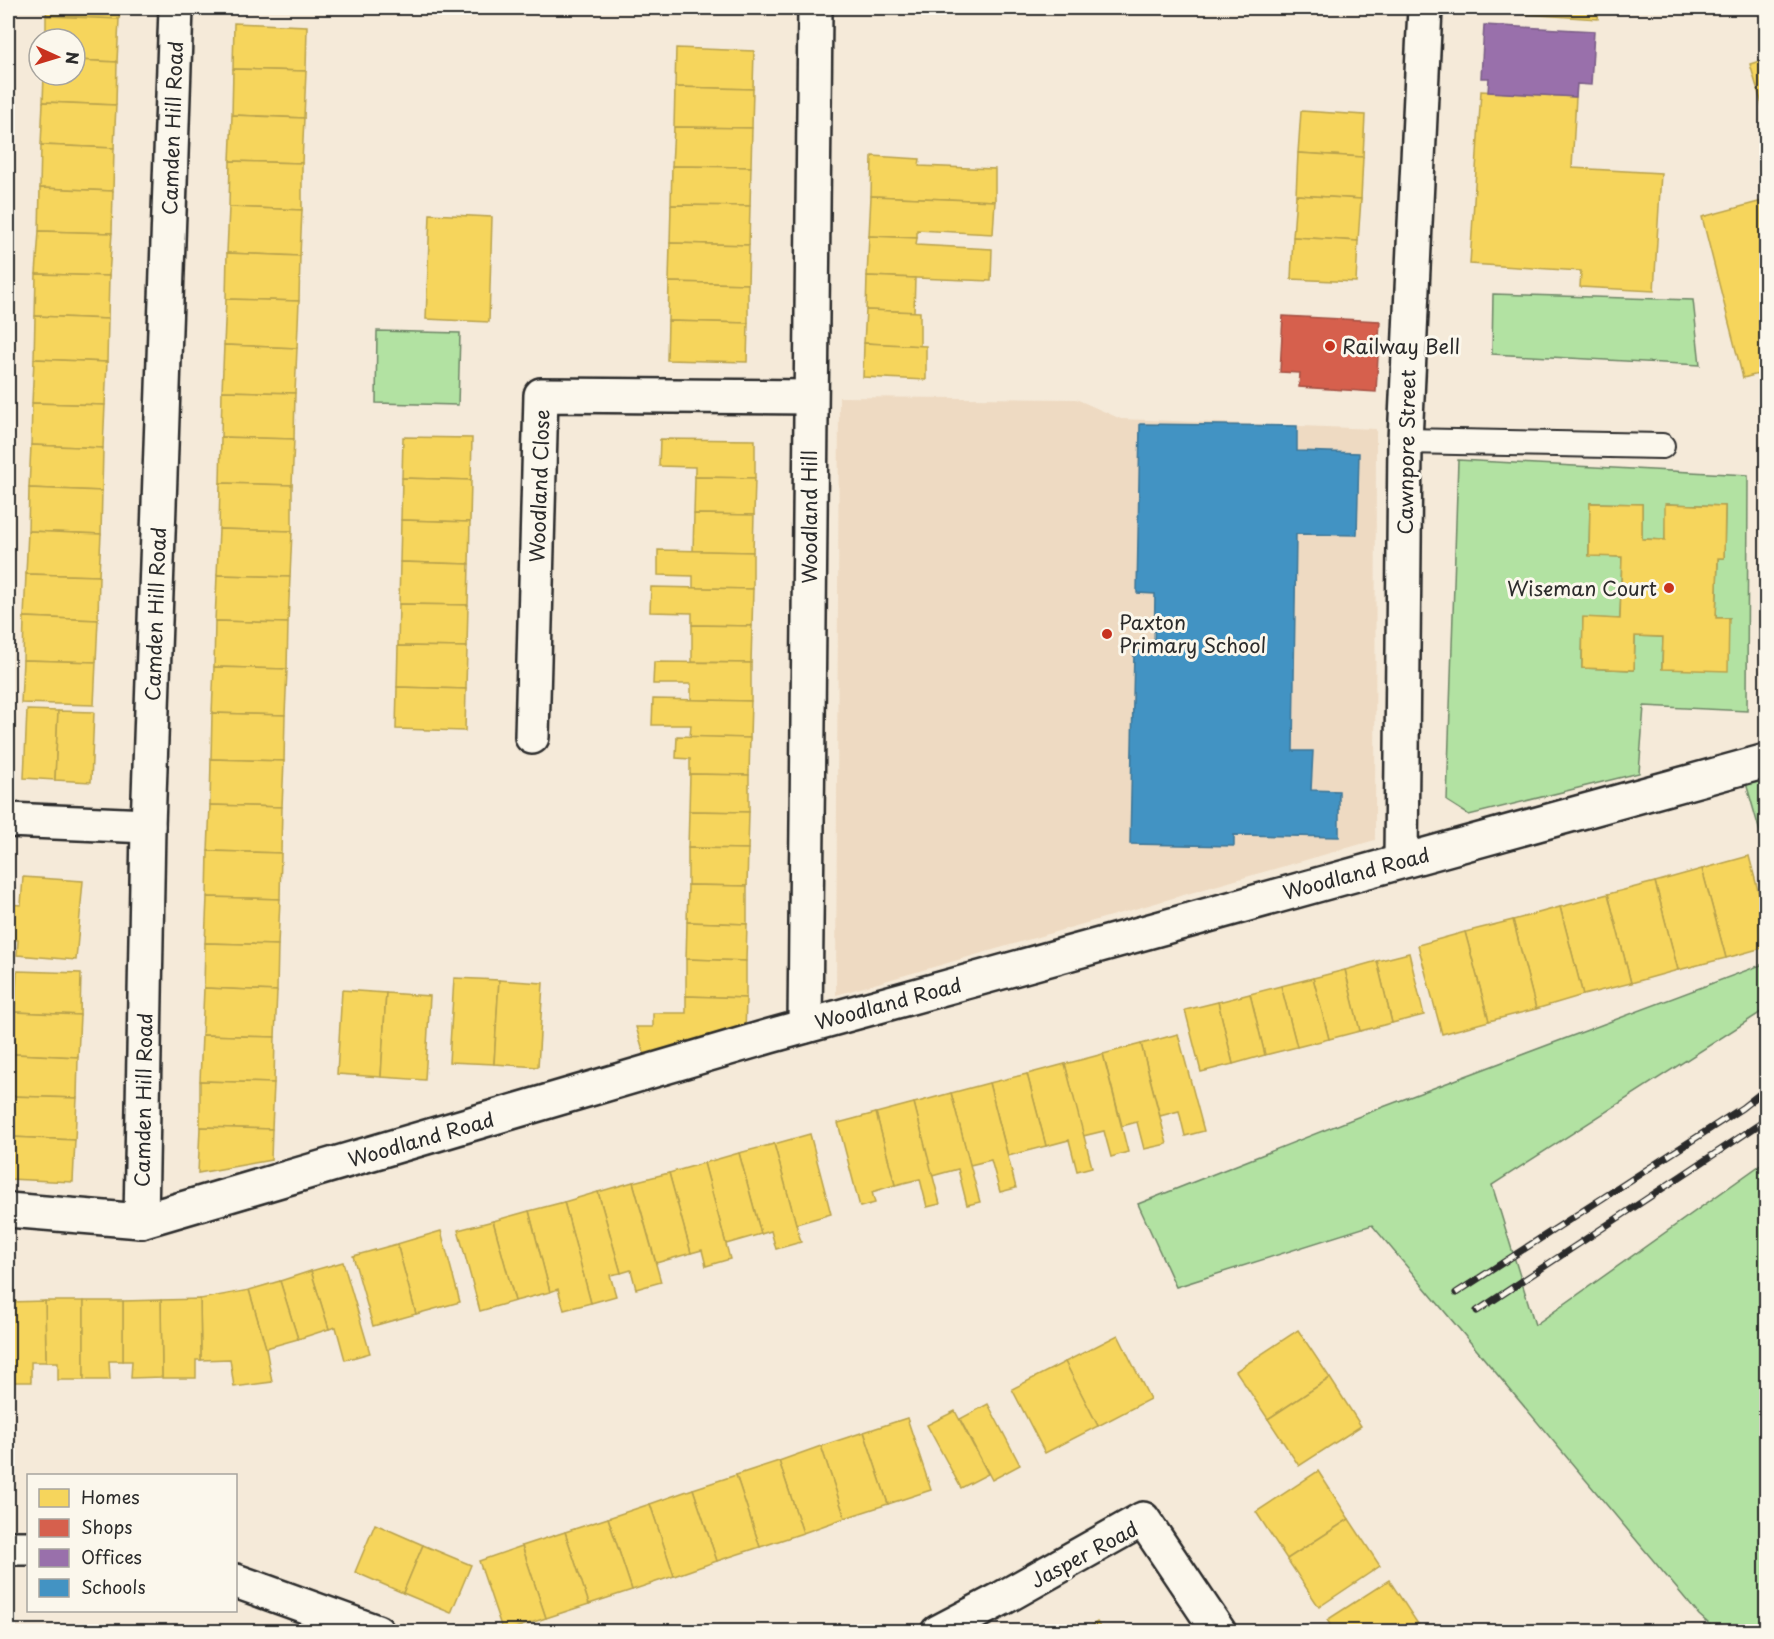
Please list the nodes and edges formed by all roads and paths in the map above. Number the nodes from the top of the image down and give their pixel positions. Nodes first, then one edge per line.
1 (176, 8) edge
2 (815, 8) edge
3 (1425, 8) edge
4 (810, 397) junction
5 (1405, 441) junction
6 (1662, 446) dead end
7 (532, 737) dead end
8 (1767, 761) edge
9 (8, 820) edge
10 (148, 826) junction
11 (1401, 860) junction
12 (805, 1026) junction
13 (8, 1210) edge
14 (141, 1221) junction
15 (8, 1548) edge
16 (27, 1548) edge
17 (237, 1581) edge
18 (377, 1632) edge
19 (938, 1632) edge
20 (1219, 1632) edge

1 - 10 street, Camden Hill Road
2 - 4 street, Woodland Hill
3 - 5 street, Cawnpore Street
4 - 7 street, Woodland Close
4 - 12 street, Woodland Hill
5 - 6 lane
5 - 11 street, Cawnpore Street
8 - 11 street, Woodland Road
9 - 10 street
10 - 14 street, Camden Hill Road
11 - 12 street, Woodland Road
12 - 14 street, Woodland Road
13 - 14 street, Woodland Road
15 - 16 street
17 - 18 street
19 - 20 street, Jasper Road

